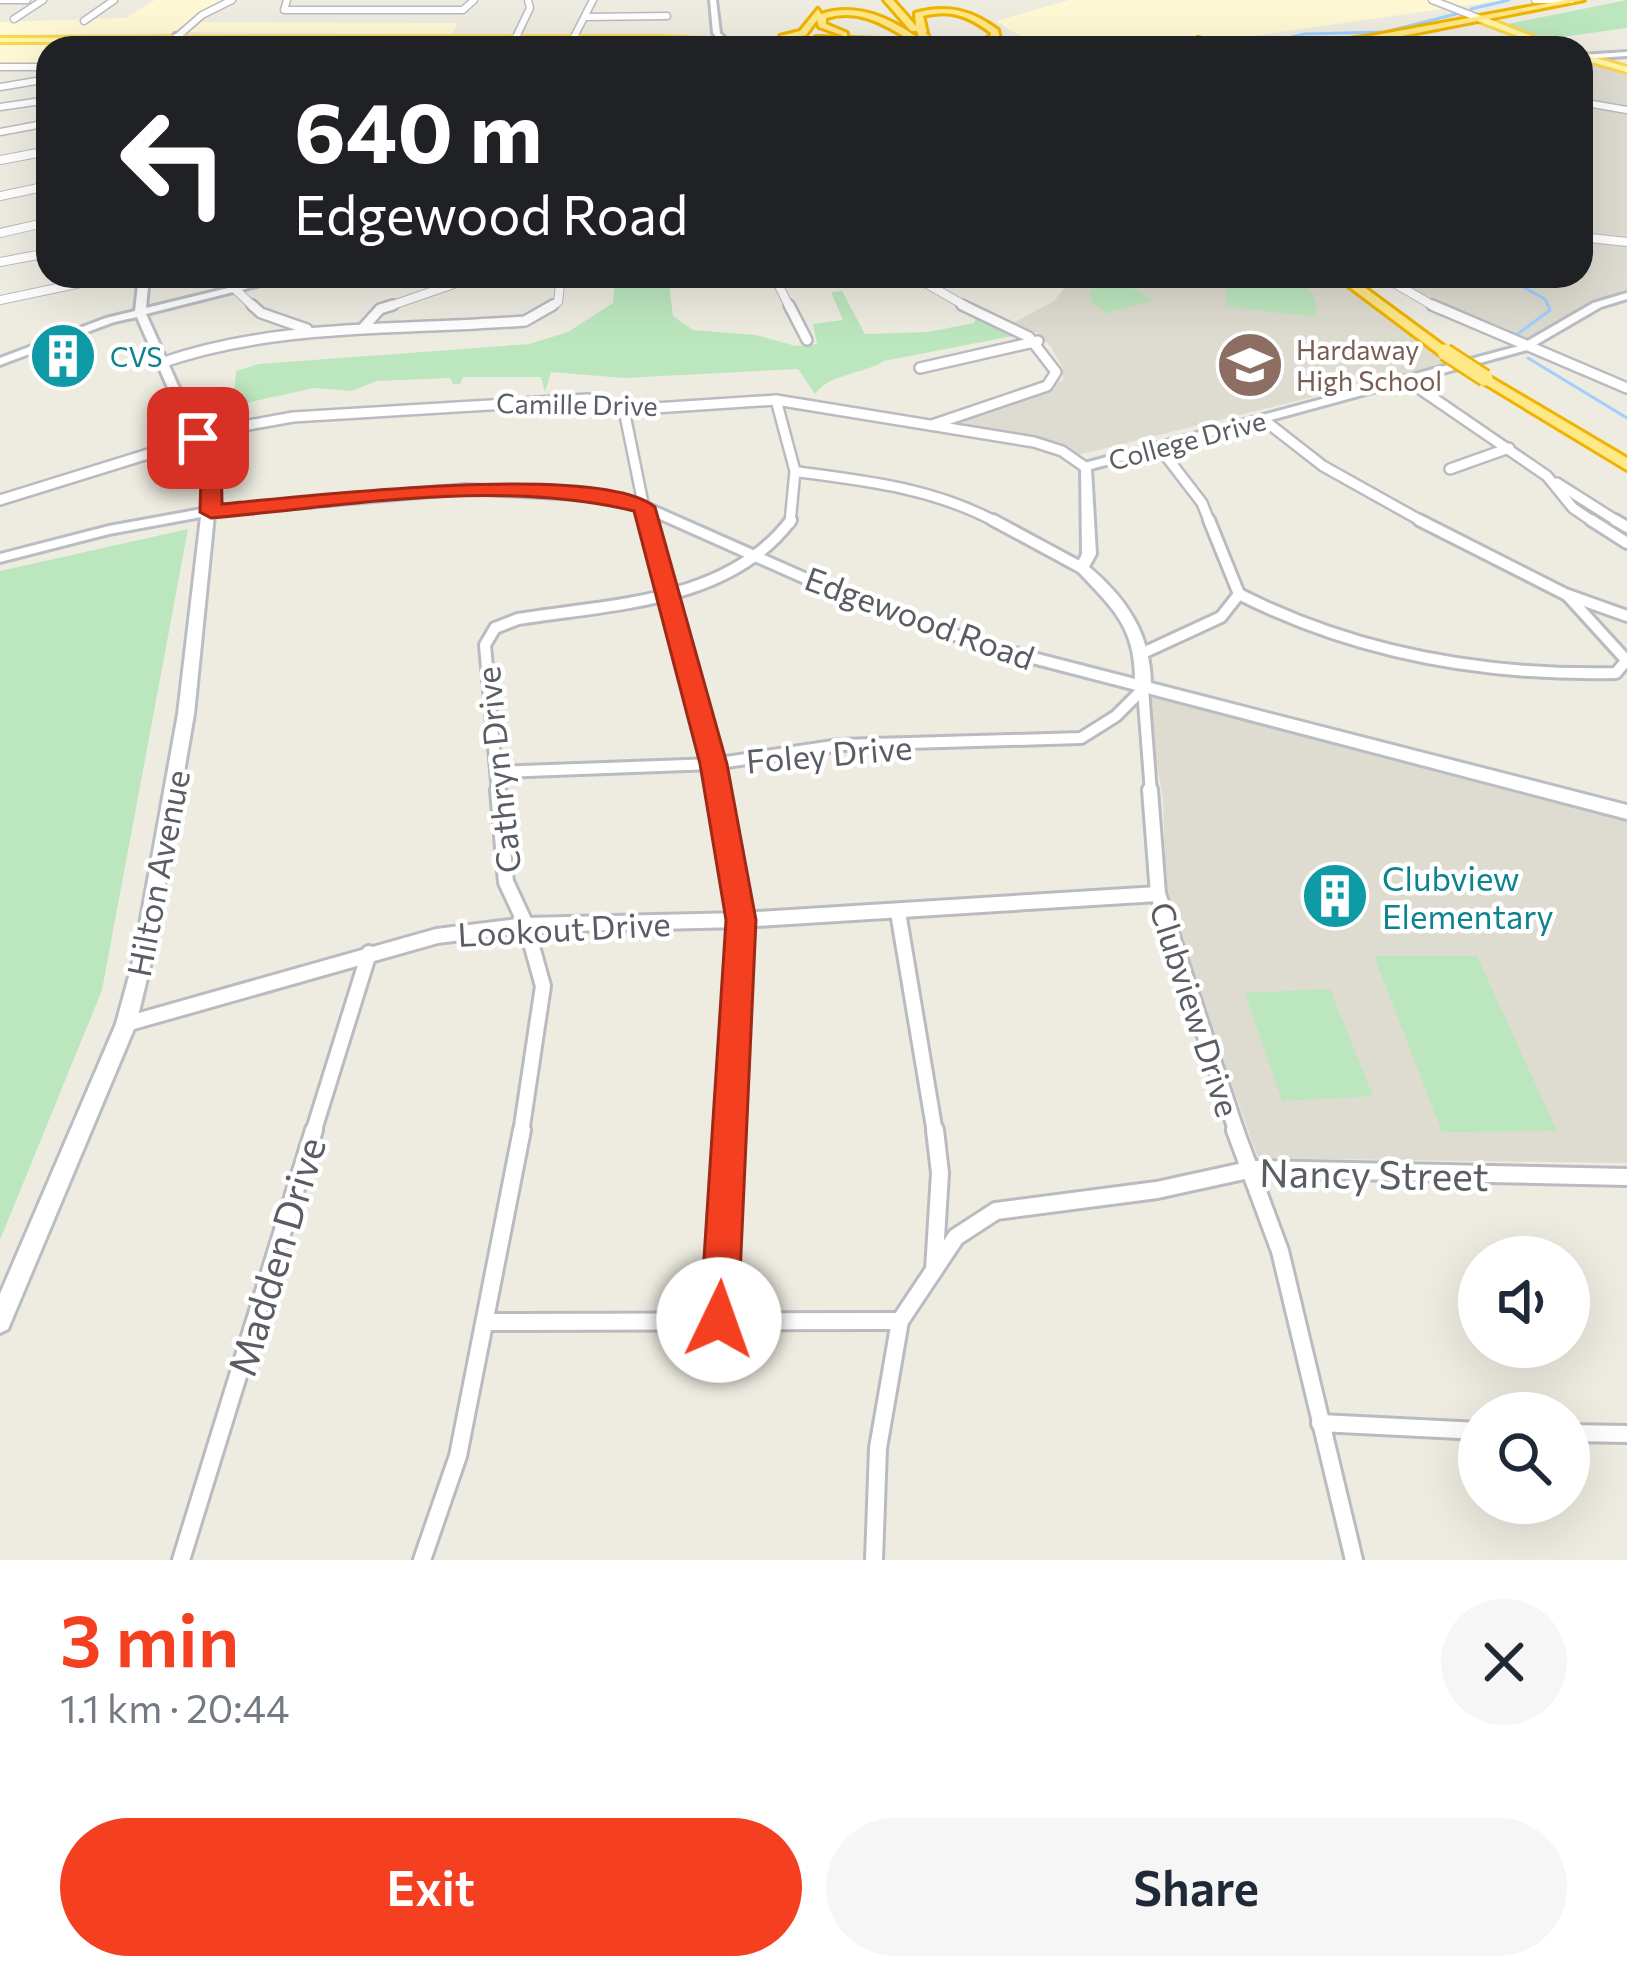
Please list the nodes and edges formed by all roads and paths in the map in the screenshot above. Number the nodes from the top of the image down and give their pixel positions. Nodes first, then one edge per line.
1 (0, 0) edge
2 (27, 0) edge
3 (43, 0) edge
4 (114, 0) edge
5 (232, 0) edge
6 (287, 0) edge
7 (474, 0) edge
8 (528, 0) edge
9 (713, 0) edge
10 (840, 0) edge
11 (878, 0) edge
12 (888, 0) edge
13 (936, 0) edge
14 (1432, 0) edge
15 (1580, 1) edge
16 (596, 2) edge
17 (1533, 5) edge
18 (1462, 11) junction
19 (667, 16) dead end
20 (586, 17) junction
21 (14, 20) dead end
22 (84, 21) dead end
23 (1498, 24) junction
24 (1462, 26) junction
25 (807, 30) junction
26 (179, 36) edge
27 (516, 36) edge
28 (580, 36) edge
29 (721, 36) edge
30 (789, 36) edge
31 (814, 36) edge
32 (849, 36) edge
33 (910, 36) joint
34 (919, 36) edge
35 (923, 36) edge
36 (997, 36) edge
37 (1003, 36) edge
38 (1383, 36) edge
39 (1409, 36) edge
40 (1528, 36) edge
41 (0, 38) edge
42 (36, 39) edge
43 (36, 39) edge
44 (1627, 54) edge
45 (1593, 56) edge
46 (1593, 60) edge
47 (0, 67) edge
48 (36, 67) dead end
49 (1627, 70) edge
50 (36, 81) edge
51 (0, 87) edge
52 (36, 102) edge
53 (20, 104) junction
54 (1593, 104) edge
55 (0, 107) edge
56 (1627, 110) edge
57 (36, 126) edge
58 (2, 134) edge
59 (36, 153) edge
60 (0, 160) edge
61 (36, 188) edge
62 (0, 196) edge
63 (36, 224) edge
64 (0, 232) edge
65 (1593, 238) edge
66 (1627, 242) edge
67 (36, 255) edge
68 (0, 262) edge
69 (57, 288) edge
70 (144, 288) edge
71 (230, 288) edge
72 (240, 288) edge
73 (442, 288) edge
74 (560, 288) edge
75 (779, 288) edge
76 (933, 288) edge
77 (1359, 288) edge
78 (1373, 288) edge
79 (1403, 288) edge
80 (236, 289) junction
81 (1627, 296) edge
82 (0, 300) edge
83 (141, 309) junction
84 (282, 323) junction
85 (363, 328) junction
86 (326, 333) junction
87 (270, 337) junction
88 (807, 340) dead end
89 (1039, 340) junction
90 (1523, 348) junction
91 (1451, 350) junction
92 (0, 358) edge
93 (161, 363) junction
94 (920, 368) dead end
95 (1490, 376) junction
96 (1407, 380) junction
97 (1627, 388) edge
98 (776, 400) junction
99 (624, 410) junction
100 (1264, 420) junction
101 (929, 425) junction
102 (198, 438) junction
103 (1160, 446) junction
104 (1509, 448) junction
105 (1627, 454) edge
106 (1627, 465) edge
107 (1085, 466) junction
108 (1450, 469) dead end
109 (799, 472) junction
110 (1547, 476) junction
111 (0, 500) edge
112 (644, 507) junction
113 (211, 512) junction
114 (1627, 527) edge
115 (1627, 543) edge
116 (751, 553) junction
117 (0, 558) edge
118 (1082, 568) junction
119 (1238, 594) junction
120 (1567, 595) junction
121 (669, 597) junction
122 (1627, 616) edge
123 (1143, 652) junction
124 (1627, 661) edge
125 (1143, 689) junction
126 (713, 764) junction
127 (498, 772) junction
128 (1627, 812) edge
129 (1158, 894) junction
130 (898, 913) junction
131 (741, 920) junction
132 (526, 925) junction
133 (370, 953) junction
134 (126, 1024) junction
135 (1253, 1169) junction
136 (1627, 1178) edge
137 (934, 1270) junction
138 (719, 1320) junction
139 (0, 1321) edge
140 (900, 1321) junction
141 (485, 1322) junction
142 (1320, 1423) junction
143 (1458, 1430) edge
144 (1590, 1433) edge
145 (1627, 1434) edge
146 (181, 1560) edge
147 (422, 1560) edge
148 (874, 1560) edge
149 (1354, 1560) edge

1 - 2 street
3 - 21 street
4 - 22 street
5 - 26 street
6 - 7 street
8 - 27 street
9 - 29 street
10 - 25 highway
11 - 33 highway
12 - 34 highway
13 - 37 highway
14 - 18 street
15 - 17 highway
15 - 23 highway
16 - 20 street
17 - 18 highway
17 - 23 highway
18 - 23 street
18 - 24 highway
19 - 20 street
20 - 28 street
23 - 24 highway
23 - 24 highway
23 - 40 main road
24 - 38 highway
24 - 39 highway
25 - 30 highway
25 - 31 highway
32 - 33 highway
35 - 36 highway
41 - 42 main road
41 - 43 main road
44 - 45 street
46 - 49 main road
47 - 48 street
50 - 51 street
52 - 53 street
53 - 55 street
53 - 58 street
54 - 56 street
57 - 58 street
59 - 60 street
61 - 62 street
63 - 64 street
65 - 66 street
67 - 68 street
69 - 82 street
70 - 83 street
71 - 83 street
72 - 80 street
73 - 85 street
74 - 85 street
75 - 88 street
76 - 89 street
77 - 91 highway
78 - 91 highway
79 - 90 street
80 - 83 street
80 - 84 street
81 - 90 street, College Drive
83 - 92 street
83 - 93 street, Hilton Avenue
84 - 86 street
84 - 87 street
85 - 86 street
86 - 87 street
87 - 93 street
89 - 94 street
89 - 101 street
90 - 96 street, College Drive
90 - 97 street
91 - 95 highway, bridge
93 - 102 street, Hilton Avenue
95 - 105 highway
95 - 106 highway
96 - 100 street, College Drive
96 - 104 street
98 - 99 street, Camille Drive
98 - 101 street, Camille Drive
98 - 109 street
99 - 102 street, Camille Drive
99 - 112 street
100 - 103 street, College Drive
100 - 120 street
101 - 107 street, Camille Drive
102 - 111 street, Camille Drive
102 - 113 street, Hilton Avenue
103 - 107 street, College Drive
103 - 119 street
104 - 108 street
104 - 110 street
107 - 118 street
109 - 116 street, Cathryn Drive
109 - 118 street
110 - 114 street
110 - 115 street
112 - 113 street, Edgewood Road
112 - 116 street, Edgewood Road
112 - 121 street
113 - 117 street, Edgewood Road
113 - 134 street, Hilton Avenue
116 - 121 street, Cathryn Drive
116 - 125 street, Edgewood Road
118 - 123 street, Clubview Drive
119 - 123 street
119 - 124 street
120 - 122 street
120 - 124 street
121 - 126 street
121 - 127 street, Cathryn Drive
123 - 125 street, Clubview Drive
125 - 126 street, Foley Drive
125 - 128 street, Edgewood Road
125 - 129 street, Clubview Drive
126 - 127 street, Foley Drive
126 - 131 street
127 - 132 street, Cathryn Drive
129 - 130 street, Lookout Drive
129 - 135 street, Clubview Drive
130 - 131 street, Lookout Drive
130 - 137 street
131 - 132 street, Lookout Drive
131 - 138 street
132 - 133 street, Lookout Drive
132 - 141 street, Cathryn Drive
133 - 134 street, Lookout Drive
133 - 146 street, Madden Drive
134 - 139 street, Hilton Avenue
135 - 136 street, Nancy Street
135 - 137 street, Nancy Street
135 - 142 street, Clubview Drive
137 - 140 street, Nancy Street
138 - 140 street
138 - 141 street
140 - 148 street
141 - 147 street, Cathryn Drive
142 - 143 street
142 - 149 street, Clubview Drive
144 - 145 street

